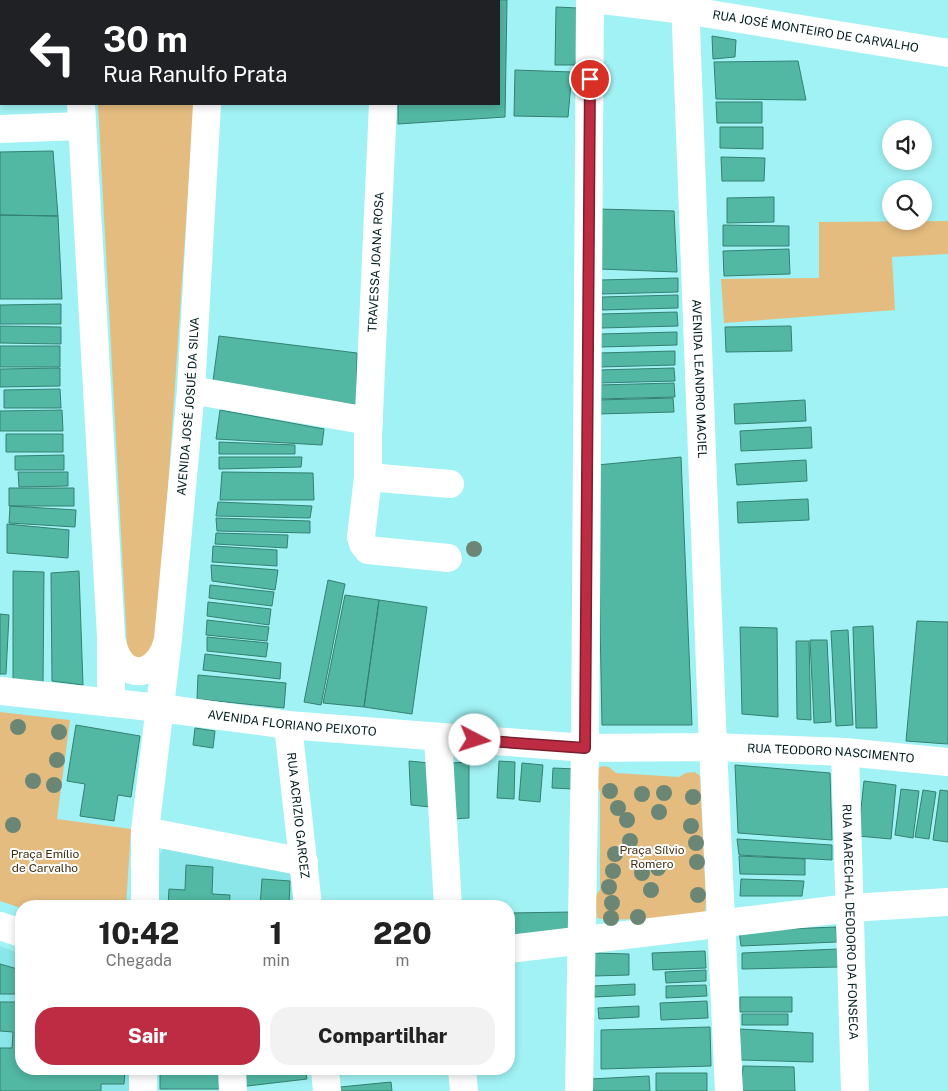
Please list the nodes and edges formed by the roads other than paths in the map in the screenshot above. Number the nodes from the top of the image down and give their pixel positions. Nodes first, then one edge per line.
1 (590, 0) edge
2 (602, 0) edge
3 (685, 5) edge
4 (948, 53) edge
5 (207, 105) edge
6 (383, 105) edge
7 (81, 115) edge
8 (0, 129) edge
9 (191, 390) junction
10 (369, 421) junction
11 (368, 477) junction
12 (450, 484) dead end
13 (448, 558) dead end
14 (111, 637) junction
15 (168, 640) junction
16 (0, 691) edge
17 (111, 702) junction
18 (160, 708) junction
19 (288, 725) junction
20 (438, 737) junction
21 (713, 746) junction
22 (585, 748) junction
23 (845, 752) junction
24 (948, 762) edge
25 (145, 830) junction
26 (304, 862) junction
27 (145, 900) edge
28 (307, 900) edge
29 (448, 900) edge
30 (948, 902) edge
31 (850, 908) junction
32 (721, 923) junction
33 (0, 926) edge
34 (15, 931) edge
35 (581, 940) junction
36 (515, 948) edge
37 (143, 1075) edge
38 (232, 1075) edge
39 (326, 1075) edge
40 (463, 1075) edge
41 (143, 1091) edge
42 (233, 1091) edge
43 (327, 1091) edge
44 (464, 1091) edge
45 (579, 1091) edge
46 (729, 1091) edge
47 (855, 1091) edge

1 - 22 street
2 - 3 street, RUA JOSÉ MONTEIRO DE CARVALHO
3 - 4 street, RUA JOSÉ MONTEIRO DE CARVALHO
3 - 21 street, AVENIDA LEANDRO MACIEL
5 - 9 street, AVENIDA JOSÉ JOSUÉ DA SILVA
6 - 10 street, TRAVESSA JOANA ROSA
7 - 8 street
7 - 14 street
9 - 10 street
9 - 15 street, AVENIDA JOSÉ JOSUÉ DA SILVA
10 - 11 street, TRAVESSA JOANA ROSA
11 - 12 street
11 - 13 street, TRAVESSA JOANA ROSA
14 - 15 street
14 - 17 street
15 - 18 street, AVENIDA JOSÉ JOSUÉ DA SILVA
16 - 17 street, AVENIDA FLORIANO PEIXOTO
17 - 18 street, AVENIDA FLORIANO PEIXOTO
18 - 19 street, AVENIDA FLORIANO PEIXOTO
18 - 25 street, AVENIDA JOSÉ JOSUÉ DA SILVA
19 - 20 street, AVENIDA FLORIANO PEIXOTO
19 - 26 street, RUA ACRIZIO GARCEZ
20 - 22 street, AVENIDA FLORIANO PEIXOTO
20 - 29 street
21 - 22 street
21 - 23 street, RUA TEODORO NASCIMENTO
21 - 32 street
22 - 35 street
23 - 24 street, RUA TEODORO NASCIMENTO
23 - 31 street, RUA MARECHAL DEODORO DA FONSECA
25 - 26 street
25 - 27 street, AVENIDA JOSÉ JOSUÉ DA SILVA
26 - 28 street, RUA ACRIZIO GARCEZ
30 - 31 street
31 - 32 street
31 - 47 street, RUA MARECHAL DEODORO DA FONSECA
32 - 35 street
32 - 46 street
33 - 34 street
35 - 36 street
35 - 45 street
37 - 41 street
38 - 42 street
39 - 43 street
40 - 44 street

